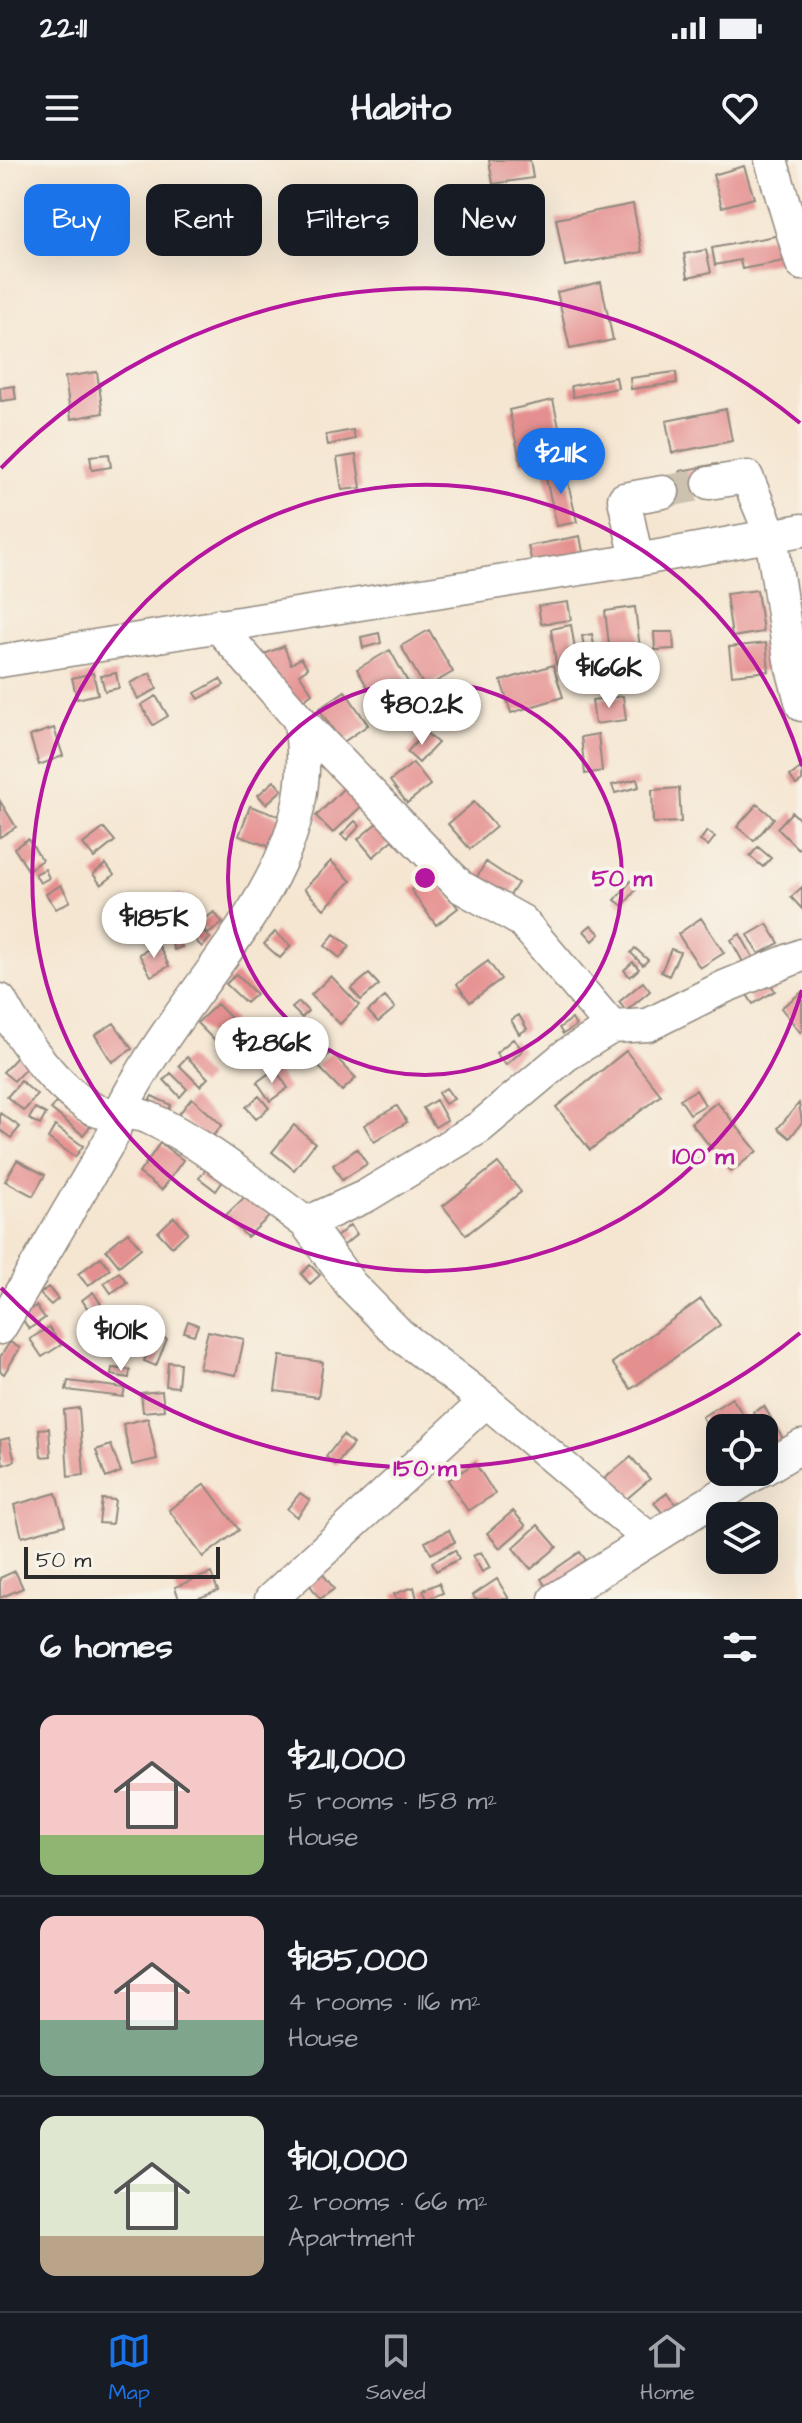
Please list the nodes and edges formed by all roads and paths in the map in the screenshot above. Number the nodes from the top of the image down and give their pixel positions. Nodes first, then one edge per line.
1 (771, 160) edge
2 (802, 264) edge
3 (709, 483) tunnel mouth
4 (663, 492) tunnel mouth
5 (786, 533) edge
6 (637, 560) junction
7 (217, 625) junction
8 (0, 661) edge
9 (802, 705) edge
10 (299, 719) junction
11 (802, 955) edge
12 (0, 1000) edge
13 (612, 1027) junction
14 (118, 1113) junction
15 (306, 1223) junction
16 (0, 1328) edge
17 (486, 1401) junction
18 (802, 1446) edge
19 (778, 1461) edge
20 (735, 1486) edge
21 (648, 1538) junction
22 (271, 1599) edge
23 (555, 1599) edge

1 - 2 street
3 - 5 street
4 - 6 street
5 - 6 street
5 - 9 street
6 - 7 street
7 - 8 street
7 - 10 street
10 - 13 street
10 - 14 street
11 - 13 street
12 - 14 street
13 - 15 street
14 - 15 street
14 - 16 street
15 - 17 street
17 - 21 street
17 - 22 street
18 - 19 street
20 - 21 street
21 - 23 street

